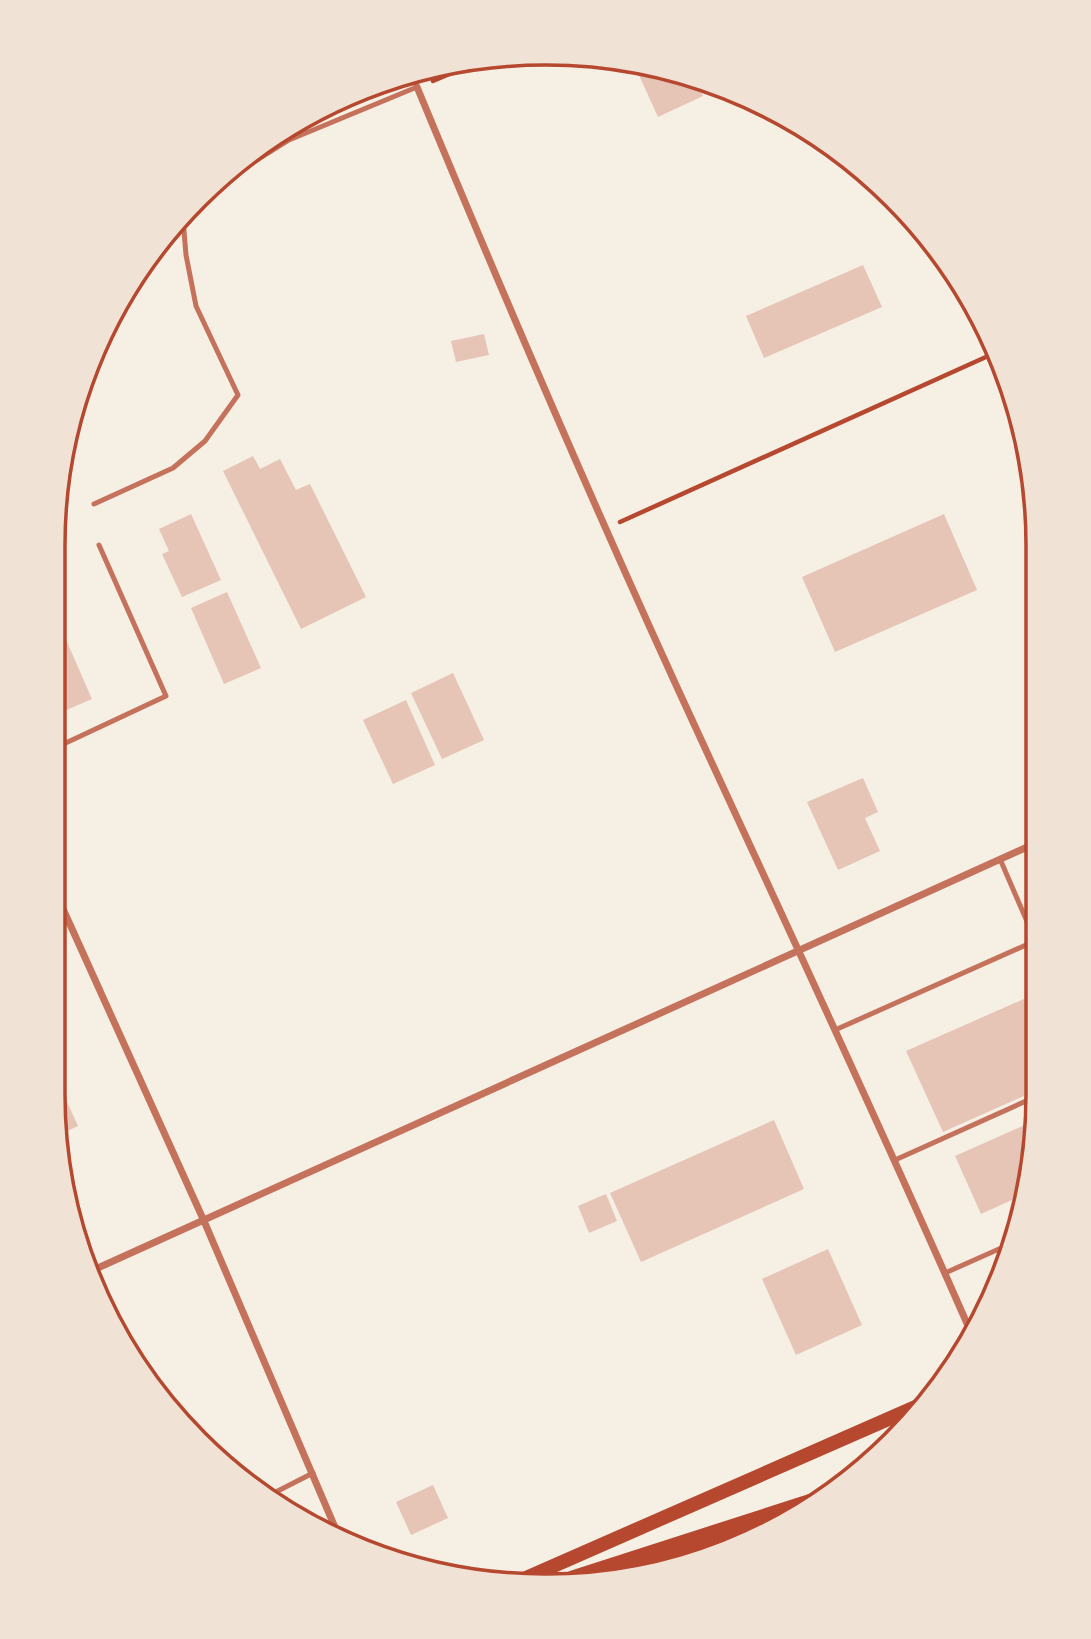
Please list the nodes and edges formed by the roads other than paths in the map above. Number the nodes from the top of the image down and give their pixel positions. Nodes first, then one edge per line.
1 (415, 83) edge
2 (417, 87) junction
3 (269, 152) edge
4 (185, 228) edge
5 (94, 504) dead end
6 (99, 545) dead end
7 (65, 743) edge
8 (1026, 847) edge
9 (1000, 859) junction
10 (65, 913) edge
11 (1026, 920) edge
12 (1026, 945) edge
13 (799, 951) junction
14 (835, 1030) junction
15 (1026, 1101) edge
16 (895, 1160) junction
17 (204, 1221) junction
18 (1001, 1248) edge
19 (98, 1268) edge
20 (944, 1273) junction
21 (967, 1324) edge
22 (906, 1411) edge
23 (313, 1473) junction
24 (276, 1491) edge
25 (775, 1516) edge
26 (335, 1526) edge
27 (607, 1570) edge
28 (536, 1574) edge

1 - 2 lane
2 - 3 lane
2 - 13 street
4 - 5 lane
6 - 7 lane
8 - 9 street
9 - 11 lane
9 - 13 street
10 - 17 street
12 - 14 lane
13 - 14 street
13 - 17 street
14 - 16 street
15 - 16 lane
16 - 20 street
17 - 19 street
17 - 23 street
18 - 20 lane
20 - 21 street
22 - 28 main road
23 - 24 lane
23 - 26 street
25 - 27 highway

